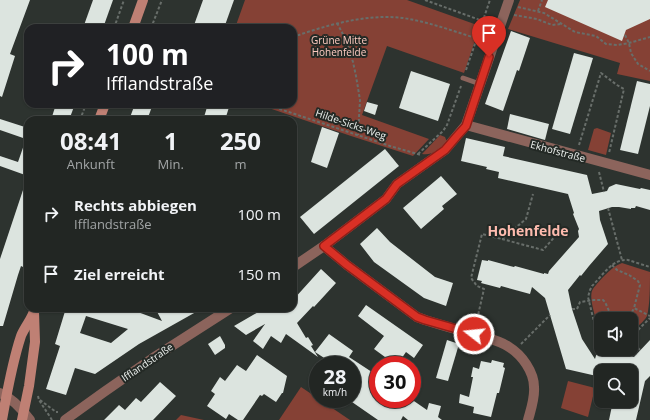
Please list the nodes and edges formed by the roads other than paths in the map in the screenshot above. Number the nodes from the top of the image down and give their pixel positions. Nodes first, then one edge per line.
1 (143, 0) edge
2 (509, 0) edge
3 (134, 24) edge
4 (463, 78) dead end
5 (480, 84) junction
6 (466, 126) junction
7 (650, 175) edge
8 (324, 246) junction
9 (297, 264) edge
10 (34, 312) edge
11 (35, 312) edge
12 (225, 312) edge
13 (3, 395) edge
14 (23, 416) edge
15 (2, 420) edge
16 (30, 420) edge
17 (65, 420) edge
18 (528, 420) edge

1 - 3 main road
2 - 5 street
4 - 5 lane
5 - 6 street
6 - 7 street, Ekhofstraße
6 - 8 street
8 - 9 street
8 - 18 street
10 - 13 main road
11 - 14 main road
12 - 17 street, Ifflandstraße
13 - 14 street
13 - 15 main road
14 - 16 street

